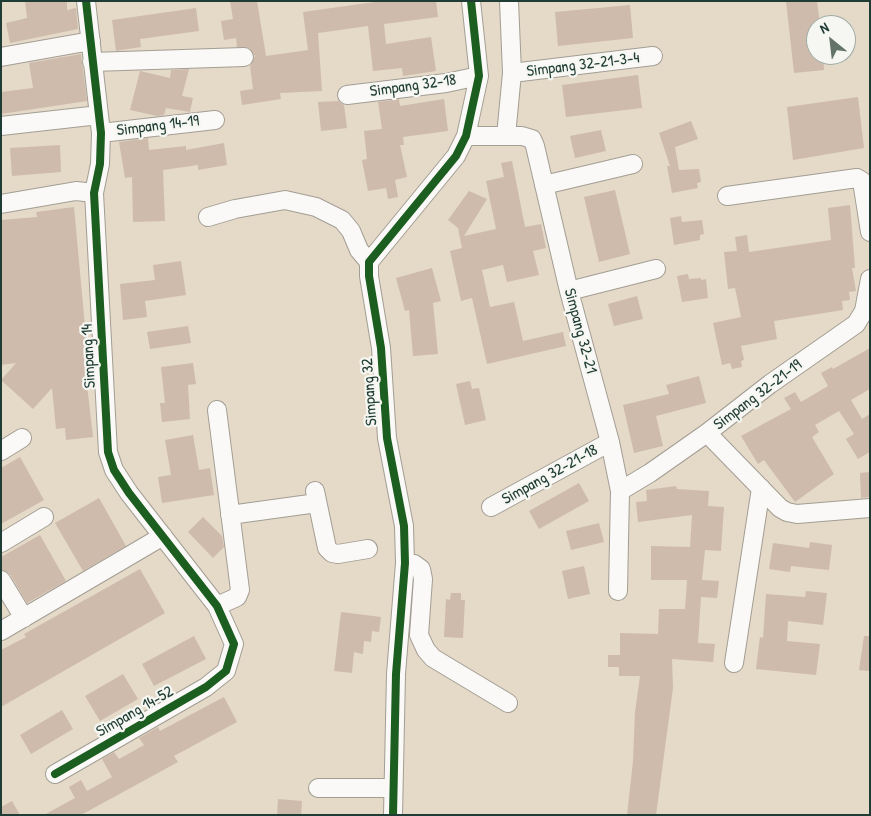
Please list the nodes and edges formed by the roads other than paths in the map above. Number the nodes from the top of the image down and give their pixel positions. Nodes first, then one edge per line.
1 (86, 1) edge
2 (471, 1) edge
3 (509, 1) edge
4 (91, 41) junction
5 (244, 56) dead end
6 (653, 56) dead end
7 (1, 58) edge
8 (92, 62) junction
9 (512, 73) junction
10 (479, 76) junction
11 (347, 95) dead end
12 (100, 114) junction
13 (215, 120) dead end
14 (1, 126) edge
15 (101, 133) junction
16 (466, 136) junction
17 (506, 136) junction
18 (633, 164) dead end
19 (544, 185) junction
20 (94, 192) junction
21 (726, 196) dead end
22 (1, 204) edge
23 (208, 218) dead end
24 (870, 232) edge
25 (369, 262) junction
26 (656, 269) dead end
27 (870, 279) edge
28 (569, 291) junction
29 (217, 410) dead end
30 (707, 433) junction
31 (22, 438) dead end
32 (610, 442) junction
33 (1, 451) edge
34 (761, 488) junction
35 (620, 491) junction
36 (491, 507) dead end
37 (870, 508) edge
38 (230, 515) junction
39 (44, 517) dead end
40 (163, 536) junction
41 (1, 543) edge
42 (368, 549) dead end
43 (405, 563) junction
44 (1, 580) edge
45 (618, 591) dead end
46 (217, 606) junction
47 (24, 618) junction
48 (1, 631) edge
49 (734, 663) dead end
50 (226, 671) joint
51 (508, 703) dead end
52 (55, 774) dead end
53 (318, 788) dead end
54 (392, 788) junction
55 (393, 815) edge

1 - 4 street, Simpang 14
2 - 10 street
3 - 9 street
4 - 7 street
4 - 8 street, Simpang 14
5 - 8 street
6 - 9 street, Simpang 32-21-3-4
8 - 12 street, Simpang 14
9 - 17 street
10 - 11 street, Simpang 32-18
10 - 16 street
12 - 14 street
12 - 15 street, Simpang 14
13 - 15 street, Simpang 14-19
15 - 20 street, Simpang 14
16 - 17 street, Simpang 32-21
16 - 25 street
17 - 19 street, Simpang 32-21
18 - 19 street
19 - 28 street, Simpang 32-21
20 - 22 street
20 - 40 street, Simpang 14
21 - 24 street
23 - 25 street
25 - 43 street, Simpang 32
26 - 28 street
27 - 30 street, Simpang 32-21-19
28 - 32 street, Simpang 32-21
29 - 38 street
30 - 34 street
30 - 35 street, Simpang 32-21-19
31 - 33 street
32 - 35 street, Simpang 32-21
32 - 36 street, Simpang 32-21-18
34 - 37 street
34 - 49 street
35 - 45 street, Simpang 32-21
38 - 42 street
38 - 46 street
39 - 41 street
40 - 46 street, Simpang 14
40 - 47 street
43 - 51 street
43 - 54 street, Simpang 32
44 - 47 street
46 - 50 street, Simpang 14
47 - 48 street
50 - 52 street, Simpang 14-52
53 - 54 street
54 - 55 street, Simpang 32

